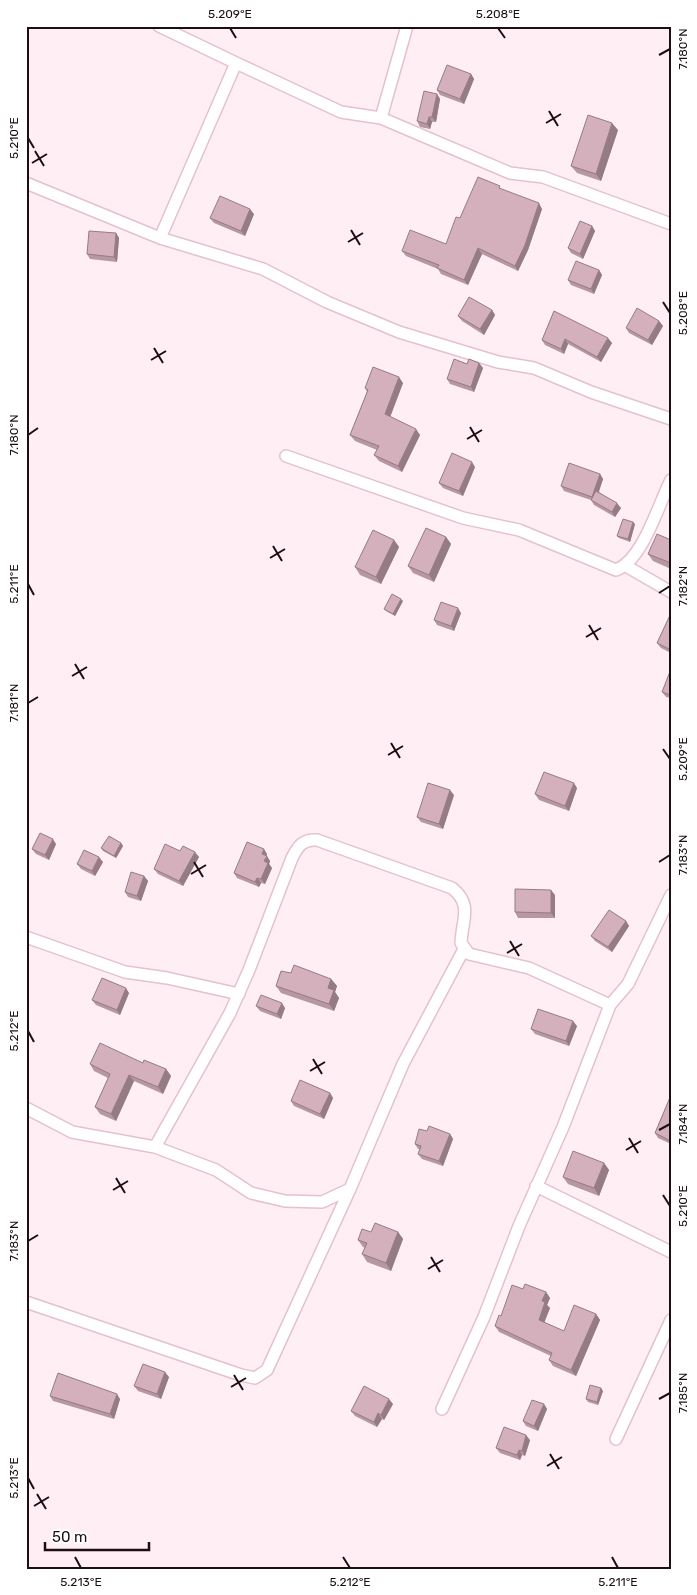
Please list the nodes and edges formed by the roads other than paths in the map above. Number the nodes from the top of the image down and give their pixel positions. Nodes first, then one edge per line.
1 (159, 26) edge
2 (407, 26) edge
3 (236, 63) junction
4 (381, 118) junction
5 (26, 183) edge
6 (671, 224) edge
7 (160, 238) junction
8 (671, 418) edge
9 (286, 456) dead end
10 (671, 480) edge
11 (626, 566) junction
12 (671, 592) edge
13 (671, 895) edge
14 (26, 937) edge
15 (464, 949) junction
16 (238, 994) junction
17 (610, 1005) junction
18 (26, 1108) edge
19 (156, 1147) junction
20 (536, 1186) junction
21 (350, 1189) junction
22 (671, 1252) edge
23 (26, 1302) edge
24 (671, 1320) edge
25 (442, 1409) dead end
26 (616, 1439) dead end

1 - 3 street
2 - 4 street
3 - 4 street
3 - 7 street
4 - 6 street
5 - 7 street
7 - 8 street
9 - 11 street
10 - 11 street
11 - 12 street
13 - 17 street
14 - 16 street
15 - 16 street
15 - 17 street
15 - 21 street
16 - 19 street
17 - 20 street
18 - 19 street
19 - 21 street
20 - 22 street
20 - 25 street
21 - 23 street
24 - 26 street

